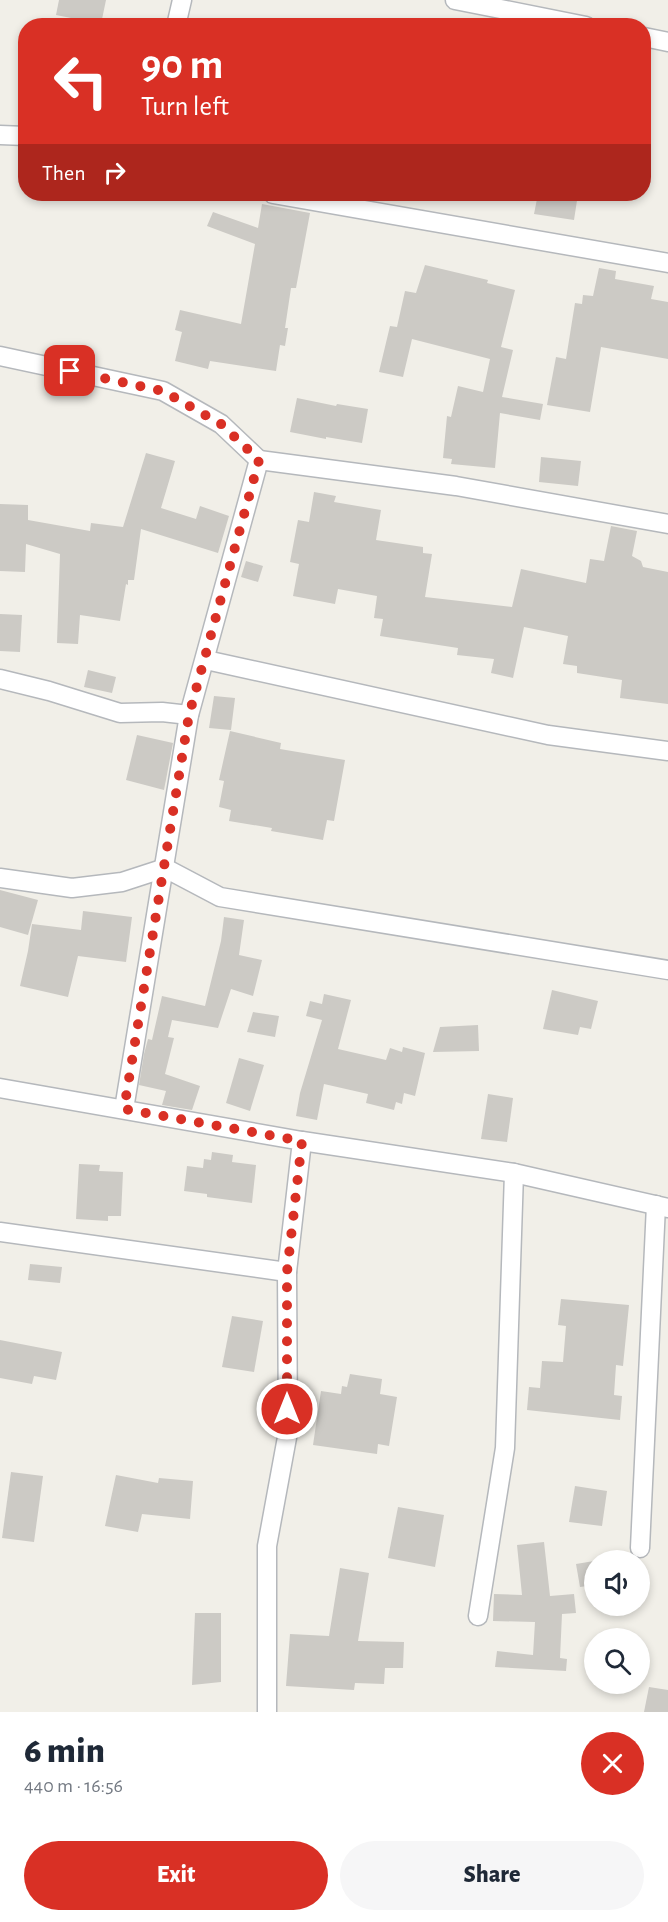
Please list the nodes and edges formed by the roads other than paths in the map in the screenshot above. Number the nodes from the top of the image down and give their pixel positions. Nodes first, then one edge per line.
1 (182, 0) edge
2 (454, 0) edge
3 (178, 18) edge
4 (545, 18) edge
5 (651, 38) edge
6 (668, 42) edge
7 (0, 135) edge
8 (18, 136) edge
9 (313, 201) edge
10 (668, 263) edge
11 (0, 356) edge
12 (259, 460) junction
13 (668, 524) edge
14 (206, 660) junction
15 (0, 679) edge
16 (189, 715) junction
17 (668, 751) edge
18 (165, 868) junction
19 (0, 878) edge
20 (668, 970) edge
21 (0, 1088) edge
22 (124, 1109) junction
23 (302, 1141) junction
24 (514, 1173) junction
25 (662, 1207) edge
26 (0, 1232) edge
27 (287, 1272) junction
28 (640, 1548) dead end
29 (478, 1616) dead end
30 (267, 1712) edge

1 - 3 street
2 - 4 street
5 - 6 street
7 - 8 street
9 - 10 street
11 - 12 street
12 - 13 street
12 - 14 street
14 - 16 street
14 - 17 street
15 - 16 street
16 - 18 street
18 - 19 street
18 - 20 street
18 - 22 street
21 - 22 street
22 - 23 street
23 - 24 street
23 - 27 street
24 - 25 street
24 - 29 street
25 - 28 street
26 - 27 street
27 - 30 street

